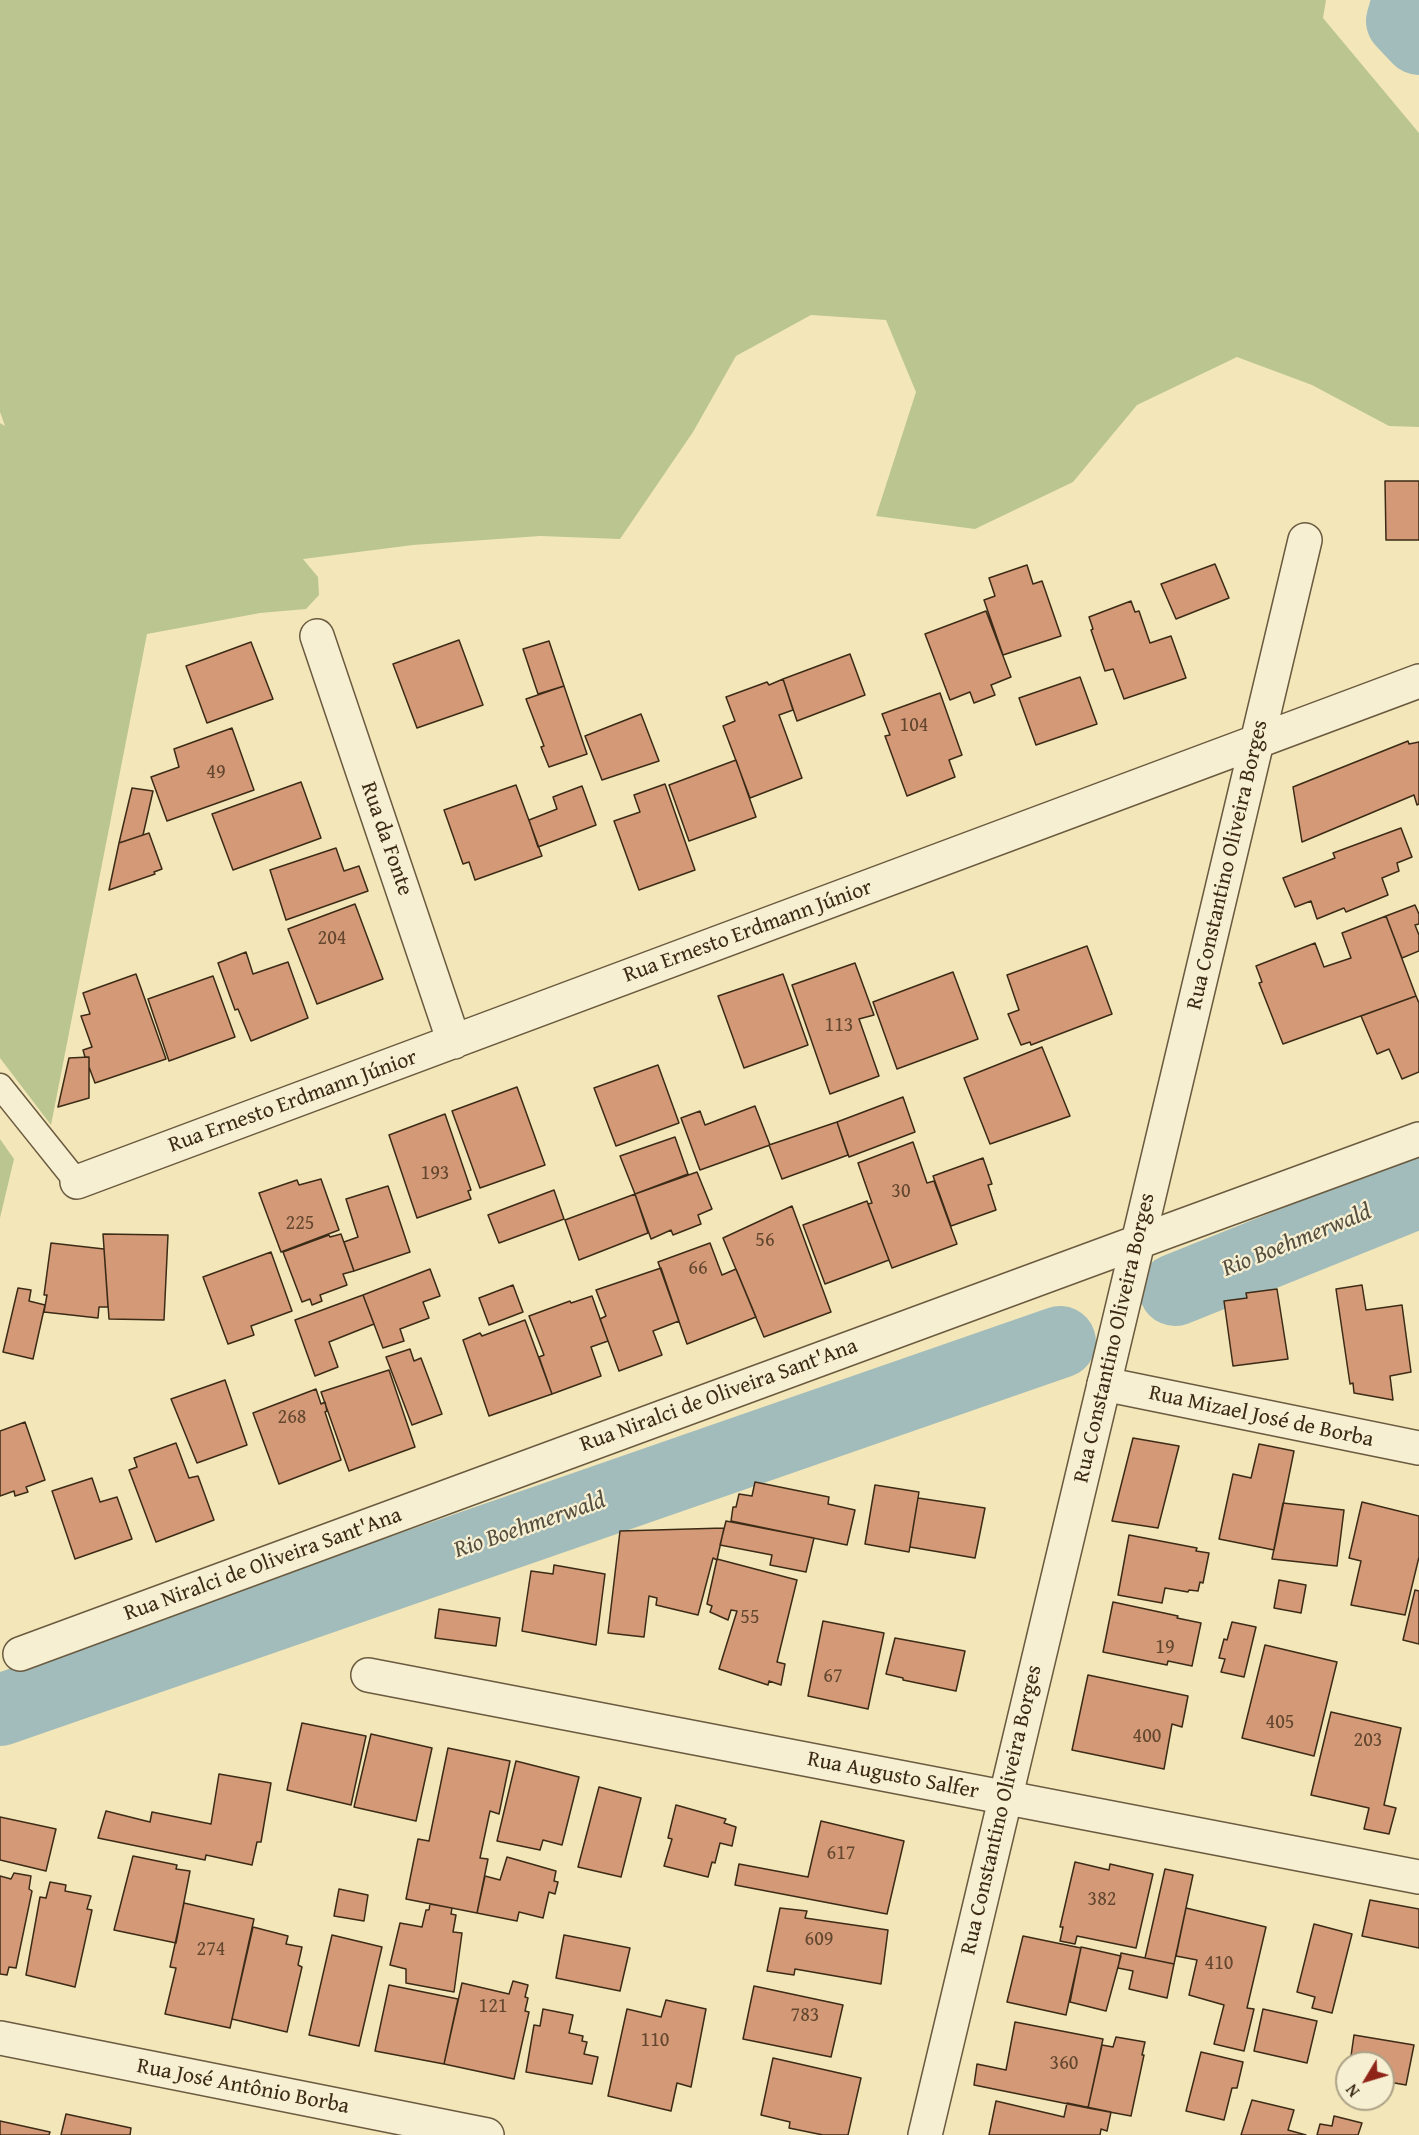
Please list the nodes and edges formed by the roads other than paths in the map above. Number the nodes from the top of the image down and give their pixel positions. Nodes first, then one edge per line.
1 (1305, 540) dead end
2 (317, 636) dead end
3 (1419, 681) edge
4 (1257, 742) junction
5 (454, 1042) junction
6 (0, 1086) edge
7 (1419, 1139) edge
8 (78, 1182) joint
9 (1138, 1242) junction
10 (1104, 1384) junction
11 (1419, 1448) edge
12 (20, 1654) dead end
13 (368, 1675) dead end
14 (1005, 1797) junction
15 (1419, 1877) edge
16 (0, 2038) edge
17 (487, 2135) edge
18 (925, 2135) edge

1 - 4 street, Rua Constantino Oliveira Borges
2 - 5 street, Rua da Fonte
3 - 4 street, Rua Ernesto Erdmann Júnior
4 - 5 street, Rua Ernesto Erdmann Júnior
4 - 9 street, Rua Constantino Oliveira Borges
5 - 8 street, Rua Ernesto Erdmann Júnior
6 - 8 lane
7 - 9 street, Rua Niralci de Oliveira Sant'Ana
9 - 10 street, Rua Constantino Oliveira Borges
9 - 12 street, Rua Niralci de Oliveira Sant'Ana
10 - 11 street, Rua Mizael José de Borba
10 - 14 street, Rua Constantino Oliveira Borges
13 - 14 street, Rua Augusto Salfer
14 - 15 street, Rua Augusto Salfer
14 - 18 street, Rua Constantino Oliveira Borges
16 - 17 street, Rua José Antônio Borba

